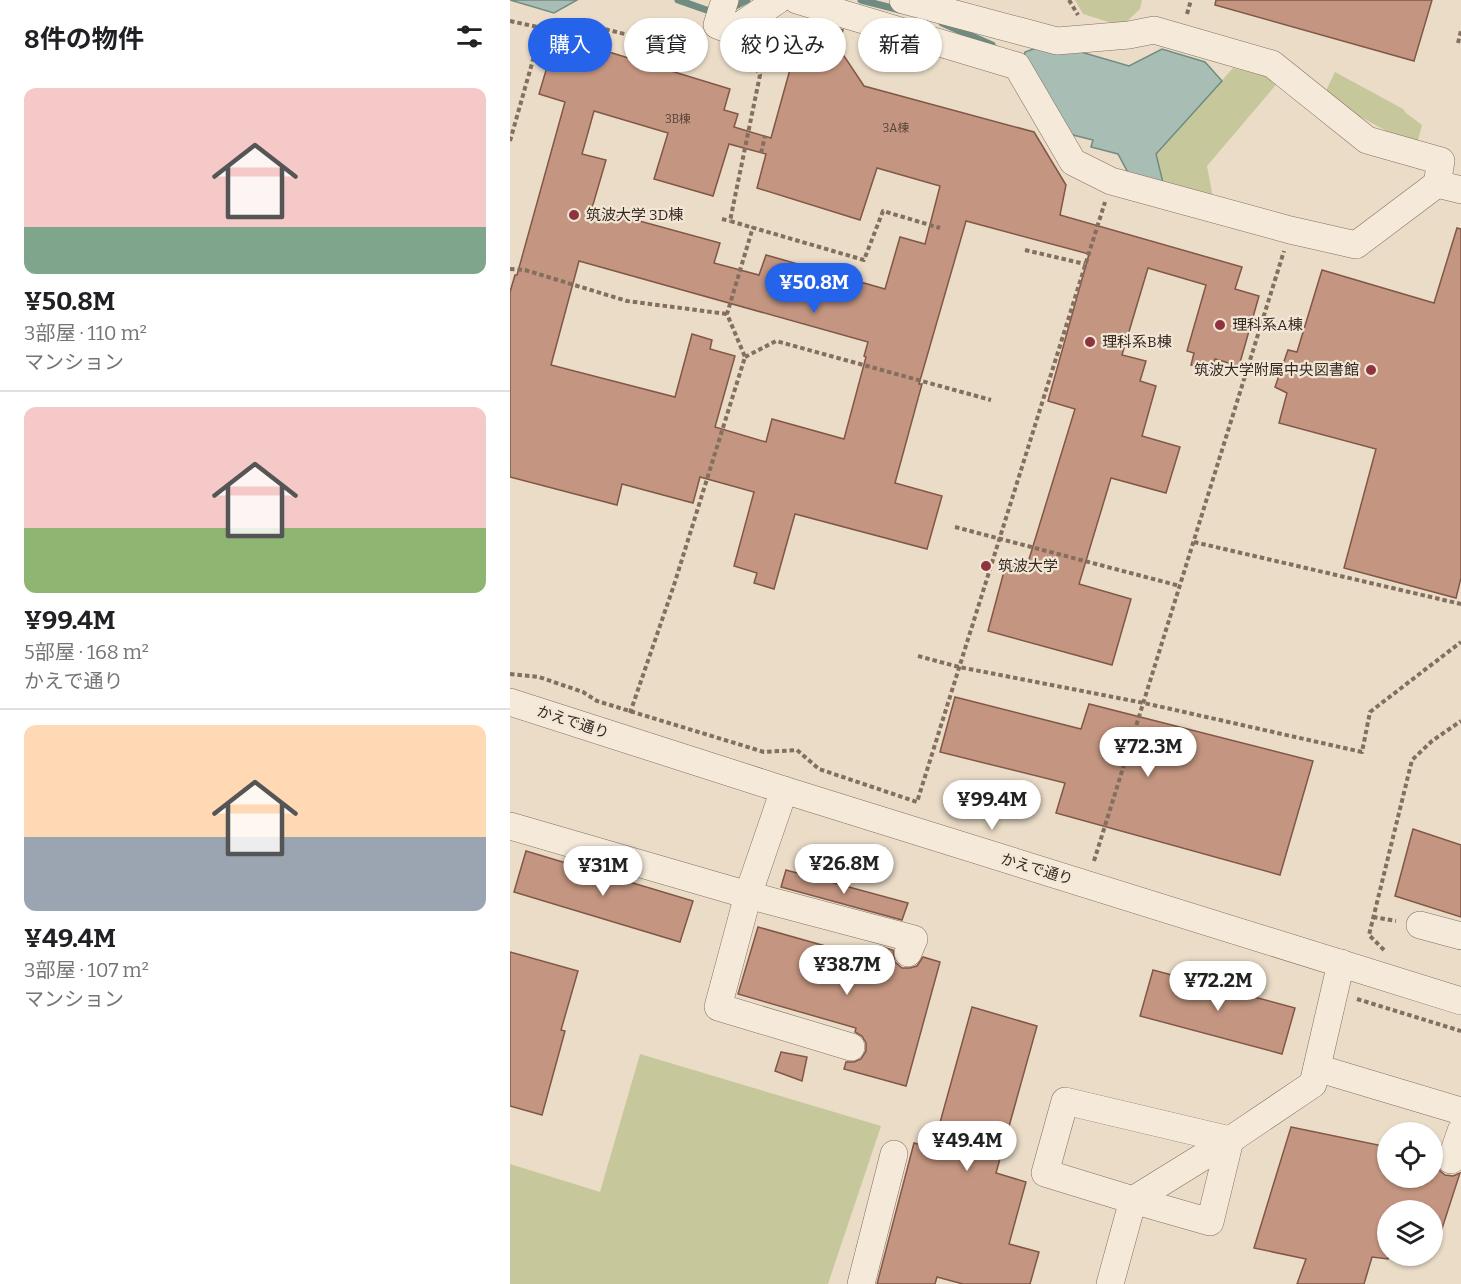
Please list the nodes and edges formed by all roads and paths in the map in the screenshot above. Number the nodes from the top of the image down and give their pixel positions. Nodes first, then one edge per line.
1 (778, 0) edge
2 (797, 0) edge
3 (903, 0) edge
4 (724, 15) edge
5 (510, 21) edge
6 (528, 25) edge
7 (612, 31) edge
8 (1461, 31) edge
9 (1025, 34) junction
10 (1458, 43) dead end
11 (1017, 66) junction
12 (529, 72) edge
13 (512, 129) edge
14 (765, 136) dead end
15 (510, 141) edge
16 (761, 153) dead end
17 (1111, 181) junction
18 (1449, 187) edge
19 (722, 219) dead end
20 (730, 221) junction
21 (753, 226) junction
22 (940, 228) dead end
23 (1025, 250) dead end
24 (1282, 257) dead end
25 (1085, 264) junction
26 (510, 269) edge
27 (727, 314) junction
28 (745, 357) junction
29 (991, 400) dead end
30 (955, 526) dead end
31 (999, 540) junction
32 (1194, 542) junction
33 (1180, 586) junction
34 (1461, 604) edge
35 (1461, 642) edge
36 (918, 656) dead end
37 (959, 667) junction
38 (510, 675) edge
39 (510, 702) edge
40 (1144, 703) junction
41 (631, 712) junction
42 (1461, 721) edge
43 (784, 790) junction
44 (510, 826) edge
45 (1094, 861) dead end
46 (748, 896) junction
47 (1420, 925) dead end
48 (1461, 936) edge
49 (908, 953) dead end
50 (1388, 954) dead end
51 (1341, 963) junction
52 (1350, 997) dead end
53 (1461, 1001) edge
54 (1461, 1031) edge
55 (851, 1047) dead end
56 (1317, 1068) junction
57 (1461, 1111) edge
58 (1461, 1131) edge
59 (1230, 1140) junction
60 (894, 1154) dead end
61 (1451, 1160) dead end
62 (1133, 1200) junction
63 (861, 1284) edge
64 (1110, 1284) edge

1 - 4 street
2 - 11 street
3 - 9 street
4 - 7 path
4 - 20 path
5 - 6 path
8 - 10 path
9 - 11 street
9 - 18 street
11 - 17 street
12 - 13 path
13 - 15 path
14 - 16 path
17 - 18 street
17 - 25 path
19 - 20 path
20 - 21 path
21 - 22 path
21 - 27 path
23 - 25 path
24 - 32 path
25 - 31 path
26 - 27 path
27 - 28 path
28 - 29 path
28 - 41 path
30 - 31 path
31 - 33 path
31 - 37 path
32 - 33 path
32 - 34 path
33 - 40 path
35 - 40 path
36 - 37 path
37 - 40 path
37 - 41 path
38 - 41 path
39 - 43 street, かえで通り
40 - 45 path
42 - 50 path
43 - 46 street
43 - 51 street, かえで通り
44 - 46 street
46 - 49 street
46 - 55 street
47 - 48 street
51 - 53 street, かえで通り
51 - 56 street
52 - 54 path
56 - 57 street
56 - 59 street
58 - 61 street
59 - 62 street
59 - 62 street
59 - 62 street
60 - 63 street
62 - 64 street

